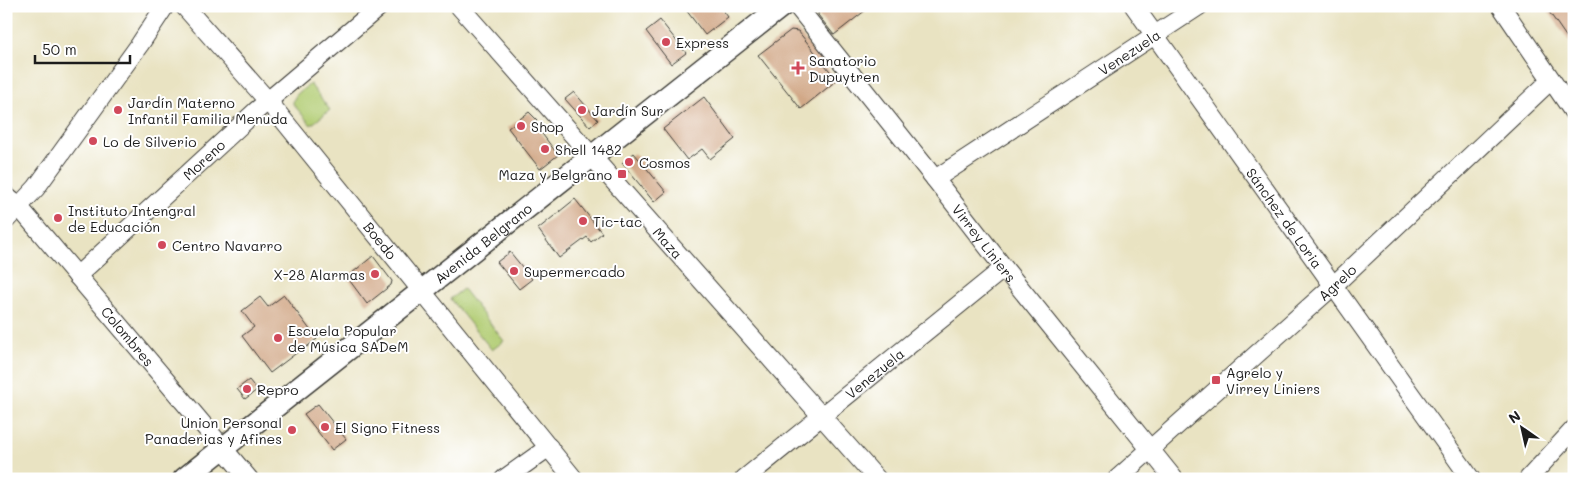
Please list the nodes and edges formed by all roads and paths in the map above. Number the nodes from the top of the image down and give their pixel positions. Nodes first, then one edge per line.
1 (165, 6) edge
2 (184, 6) edge
3 (380, 6) edge
4 (460, 6) edge
5 (782, 6) edge
6 (797, 6) edge
7 (1134, 6) edge
8 (1199, 6) edge
9 (1502, 6) edge
10 (1156, 36) junction
11 (1551, 80) junction
12 (268, 101) junction
13 (1574, 112) edge
14 (592, 157) junction
15 (936, 179) junction
16 (12, 202) edge
17 (6, 220) edge
18 (1004, 268) junction
19 (77, 276) junction
20 (1333, 286) junction
21 (422, 291) junction
22 (821, 416) junction
23 (1574, 429) edge
24 (223, 448) junction
25 (549, 448) junction
26 (1150, 448) junction
27 (184, 479) edge
28 (249, 479) edge
29 (504, 479) edge
30 (574, 479) edge
31 (744, 479) edge
32 (877, 479) edge
33 (1116, 479) edge
34 (1174, 479) edge
35 (1471, 479) edge
36 (1528, 479) edge

1 - 16 street
2 - 12 street, Boedo
3 - 12 street, Moreno
4 - 14 street, Maza
5 - 14 main road, Avenida Belgrano
6 - 15 street, Virrey Liniers
7 - 10 street, Sánchez de Loria
8 - 10 street, Venezuela
9 - 11 street
10 - 15 street, Venezuela
10 - 20 street, Sánchez de Loria
11 - 13 street
11 - 20 street, Agrelo
12 - 19 street, Moreno
12 - 21 street, Boedo
14 - 21 main road, Avenida Belgrano
14 - 22 street, Maza
15 - 18 street, Virrey Liniers
16 - 17 street
16 - 19 street, Colombres
18 - 22 street, Venezuela
18 - 26 street, Virrey Liniers
19 - 24 street, Colombres
20 - 26 street, Agrelo
20 - 35 street, Sánchez de Loria
21 - 24 main road, Avenida Belgrano
21 - 25 street, Boedo
22 - 31 street, Venezuela
22 - 32 street, Maza
23 - 36 street
24 - 27 main road, Avenida Belgrano
24 - 28 street, Colombres
25 - 29 street
25 - 30 street, Boedo
26 - 33 street, Agrelo
26 - 34 street, Virrey Liniers

